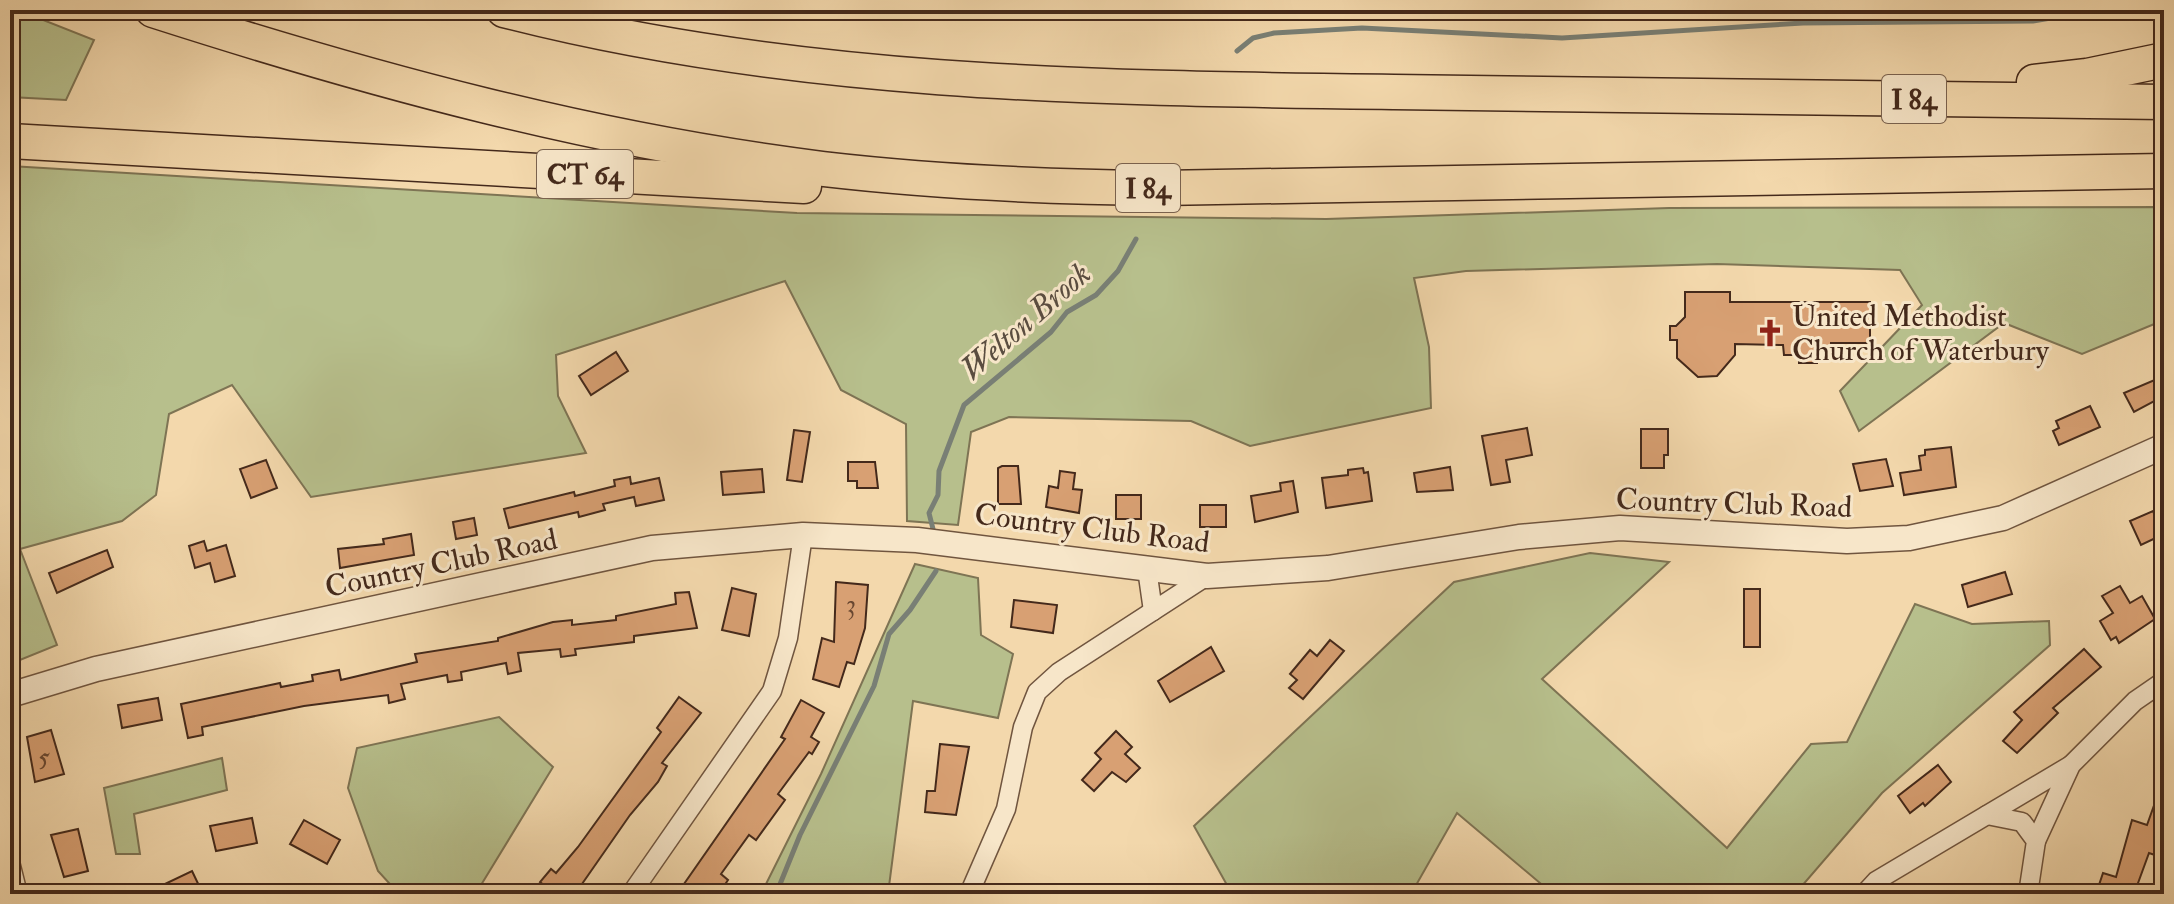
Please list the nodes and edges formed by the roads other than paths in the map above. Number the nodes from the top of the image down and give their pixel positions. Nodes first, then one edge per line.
1 (153, 10) edge
2 (504, 10) edge
3 (2164, 60) edge
4 (1665, 96) junction
5 (2164, 102) edge
6 (10, 141) edge
7 (2164, 171) edge
8 (1161, 188) junction
9 (2164, 446) edge
10 (803, 535) junction
11 (1147, 569) junction
12 (1207, 576) junction
13 (1153, 611) junction
14 (2164, 681) edge
15 (10, 695) edge
16 (2071, 765) junction
17 (1987, 815) junction
18 (2036, 841) junction
19 (10, 862) edge
20 (18, 894) edge
21 (631, 894) edge
22 (969, 894) edge
23 (1864, 894) edge
24 (2028, 894) edge

1 - 8 highway, I 84
2 - 4 highway, I 84
3 - 4 highway
4 - 5 highway, I 84
6 - 8 highway, CT 64
7 - 8 highway, I 84
9 - 12 street, Country Club Road
10 - 11 street, Country Club Road
10 - 15 street, Country Club Road
10 - 21 street
11 - 12 street, Country Club Road
11 - 13 street
12 - 13 street
13 - 22 street
14 - 16 street
16 - 17 street
16 - 18 street
17 - 18 street
17 - 23 street
18 - 24 street
19 - 20 street

